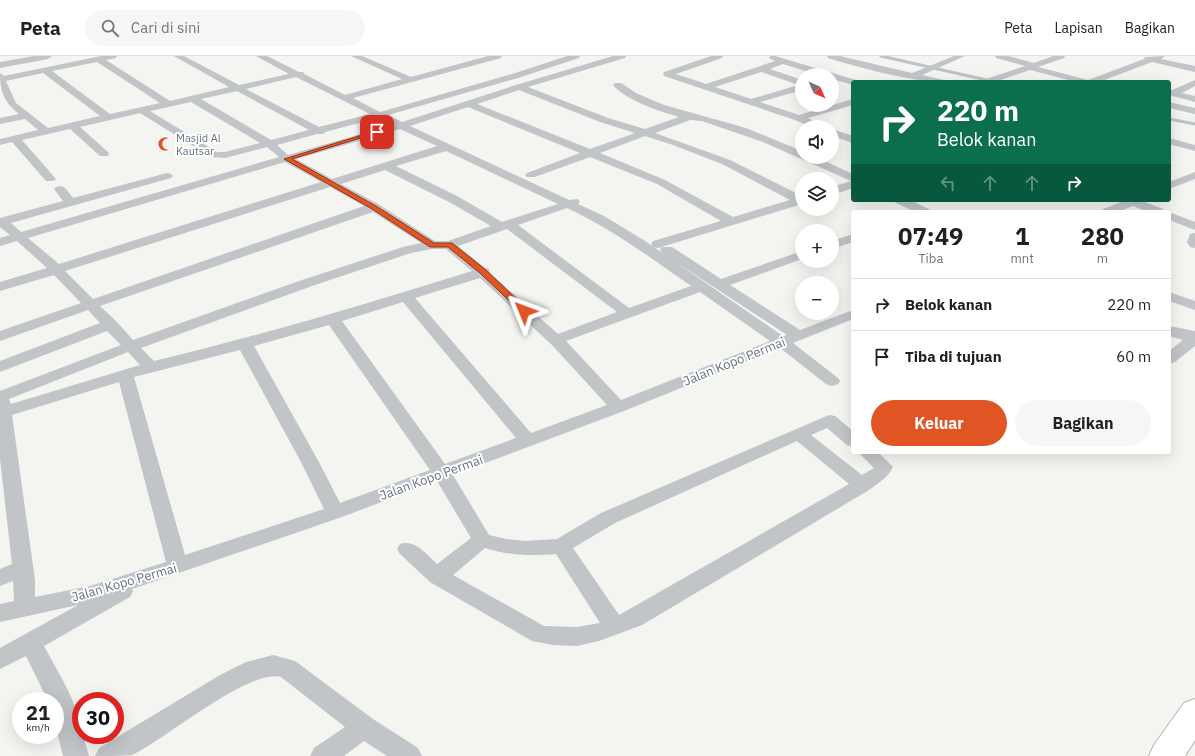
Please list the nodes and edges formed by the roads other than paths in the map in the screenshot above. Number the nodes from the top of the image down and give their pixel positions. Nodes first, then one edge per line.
1 (48, 56) edge
2 (113, 56) edge
3 (178, 56) edge
4 (260, 56) edge
5 (277, 56) edge
6 (355, 56) edge
7 (498, 56) edge
8 (576, 56) edge
9 (718, 56) edge
10 (767, 56) edge
11 (831, 56) edge
12 (961, 56) edge
13 (999, 56) edge
14 (1061, 56) edge
15 (1136, 56) edge
16 (1161, 56) edge
17 (613, 57) edge
18 (98, 59) junction
19 (1152, 60) junction
20 (784, 61) junction
21 (476, 62) junction
22 (854, 63) junction
23 (0, 65) edge
24 (489, 67) dead end
25 (1029, 67) junction
26 (805, 68) edge
27 (762, 69) junction
28 (1195, 69) edge
29 (45, 70) junction
30 (839, 71) edge
31 (502, 72) dead end
32 (304, 73) junction
33 (1049, 74) junction
34 (515, 76) junction
35 (913, 76) junction
36 (1108, 76) junction
37 (839, 78) edge
38 (411, 80) junction
39 (932, 80) edge
40 (990, 80) edge
41 (1067, 80) edge
42 (1077, 80) edge
43 (1097, 80) edge
44 (1123, 80) dead end
45 (795, 81) edge
46 (851, 81) edge
47 (2, 83) edge
48 (1195, 83) edge
49 (618, 85) dead end
50 (520, 86) junction
51 (706, 87) junction
52 (238, 88) junction
53 (795, 89) edge
54 (1171, 92) edge
55 (350, 96) junction
56 (193, 99) junction
57 (1195, 99) edge
58 (750, 102) junction
59 (851, 103) edge
60 (12, 104) junction
61 (170, 104) junction
62 (470, 104) junction
63 (1171, 105) edge
64 (0, 106) edge
65 (142, 111) junction
66 (1195, 111) edge
67 (387, 113) junction
68 (27, 116) junction
69 (688, 117) junction
70 (109, 118) junction
71 (799, 118) junction
72 (803, 120) edge
73 (0, 121) edge
74 (408, 123) junction
75 (73, 126) junction
76 (47, 132) junction
77 (320, 132) junction
78 (645, 132) junction
79 (1171, 133) edge
80 (839, 135) edge
81 (1195, 138) edge
82 (15, 139) junction
83 (851, 139) edge
84 (1171, 141) edge
85 (0, 142) edge
86 (270, 144) junction
87 (446, 147) junction
88 (1195, 148) edge
89 (795, 152) edge
90 (104, 154) dead end
91 (589, 154) junction
92 (287, 159) junction
93 (822, 164) edge
94 (386, 166) junction
95 (531, 175) junction
96 (1195, 175) edge
97 (167, 176) dead end
98 (851, 177) edge
99 (50, 179) dead end
100 (1182, 181) junction
101 (331, 182) junction
102 (851, 185) edge
103 (1171, 185) edge
104 (1195, 185) edge
105 (839, 188) edge
106 (60, 189) dead end
107 (795, 197) edge
108 (576, 201) junction
109 (70, 202) junction
110 (795, 202) edge
111 (904, 202) edge
112 (1132, 202) edge
113 (1137, 202) edge
114 (374, 207) junction
115 (921, 210) edge
116 (1112, 210) edge
117 (1155, 210) edge
118 (1171, 217) edge
119 (731, 221) junction
120 (0, 222) edge
121 (506, 226) junction
122 (1195, 226) edge
123 (19, 236) junction
124 (1195, 238) edge
125 (851, 239) edge
126 (0, 242) edge
127 (839, 243) edge
128 (658, 244) junction
129 (1195, 244) edge
130 (432, 245) junction
131 (449, 245) junction
132 (795, 257) edge
133 (56, 269) junction
134 (484, 272) junction
135 (719, 284) junction
136 (0, 287) edge
137 (700, 287) junction
138 (406, 297) junction
139 (1171, 297) edge
140 (90, 305) junction
141 (1195, 306) edge
142 (628, 314) junction
143 (851, 315) edge
144 (333, 319) junction
145 (112, 324) junction
146 (1171, 332) edge
147 (0, 336) edge
148 (1195, 336) edge
149 (790, 339) junction
150 (555, 340) junction
151 (245, 344) junction
152 (131, 346) junction
153 (1171, 357) edge
154 (0, 367) edge
155 (151, 367) junction
156 (125, 375) junction
157 (832, 381) dead end
158 (1, 405) edge
159 (618, 407) junction
160 (799, 434) junction
161 (851, 439) edge
162 (528, 441) junction
163 (4, 447) edge
164 (869, 454) edge
165 (442, 473) junction
166 (862, 485) junction
167 (335, 512) junction
168 (482, 540) junction
169 (561, 546) junction
170 (407, 550) dead end
171 (178, 566) junction
172 (22, 568) junction
173 (152, 574) junction
174 (437, 576) junction
175 (0, 578) edge
176 (25, 608) junction
177 (0, 613) edge
178 (614, 627) junction
179 (30, 642) junction
180 (0, 658) edge
181 (1195, 713) edge
182 (364, 727) junction
183 (76, 756) edge
184 (108, 756) edge
185 (323, 756) edge
186 (408, 756) edge
187 (1166, 756) edge

1 - 23 street
2 - 18 street
3 - 52 street
4 - 32 street
5 - 32 street
6 - 38 street
7 - 21 street
8 - 34 street
9 - 51 street
10 - 20 street
11 - 22 street
12 - 35 street
13 - 25 street
14 - 25 street
15 - 19 street
16 - 19 street
17 - 50 street
18 - 29 street
18 - 61 street
19 - 28 street
19 - 36 street
20 - 26 street
20 - 27 street
21 - 24 street
21 - 38 street
22 - 30 street
22 - 35 street
25 - 33 street
25 - 40 street
27 - 45 street
27 - 51 street
29 - 47 street
29 - 70 street
31 - 34 street
32 - 52 street
32 - 55 street
33 - 41 street
33 - 42 street
34 - 67 street
35 - 39 street
36 - 43 street
36 - 44 street
37 - 46 street
38 - 55 street
47 - 60 street
48 - 54 street
49 - 69 street
50 - 62 street
50 - 78 street
51 - 58 street
52 - 56 street
52 - 77 street
53 - 58 street
54 - 57 street
55 - 67 street
55 - 67 street
56 - 61 street
56 - 86 street
58 - 71 street
59 - 71 street
60 - 64 street
60 - 68 street
61 - 65 street
62 - 74 street
62 - 91 street
63 - 66 street
65 - 70 street
65 - 86 street
67 - 74 street
67 - 74 street
67 - 77 street
68 - 73 street
68 - 76 street
69 - 78 street
69 - 89 street
70 - 75 street
71 - 72 street
74 - 87 street
74 - 92 street
74 - 95 street
75 - 76 street
75 - 90 street
76 - 82 street
77 - 86 street
78 - 91 street
78 - 107 street
79 - 81 street
80 - 83 street
82 - 85 street
82 - 99 street
84 - 88 street
86 - 92 street
87 - 94 street
87 - 108 street
91 - 95 street
91 - 119 street
92 - 101 street
92 - 123 street
93 - 98 street
94 - 101 street
94 - 121 street
95 - 108 street
96 - 100 street
97 - 109 street
100 - 103 street
100 - 104 street
101 - 114 street
101 - 133 street
102 - 105 street
106 - 109 street
108 - 121 street
108 - 128 street
108 - 137 street
109 - 120 street
110 - 119 street
111 - 115 street
112 - 116 street
113 - 117 street
114 - 130 street
114 - 140 street
118 - 122 street
119 - 128 street
120 - 123 street
121 - 131 street
121 - 142 street
123 - 126 street
123 - 133 street
124 - 129 street
125 - 127 street
128 - 135 street
130 - 131 street
130 - 152 street
131 - 134 street
132 - 135 street
133 - 136 street
133 - 140 street
134 - 138 street
134 - 150 street
135 - 149 street
137 - 142 street
137 - 149 street
138 - 144 street
138 - 162 street
139 - 141 street
140 - 145 street
140 - 147 street
142 - 150 street
143 - 149 street, Jalan Kopo Permai
144 - 151 street
144 - 165 street
145 - 152 street
145 - 154 street
146 - 148 street
148 - 153 street
149 - 157 street
149 - 159 street, Jalan Kopo Permai
150 - 159 street
151 - 155 street
151 - 167 street
152 - 155 street
152 - 158 street
155 - 156 street
156 - 158 street
156 - 171 street
158 - 163 street
159 - 162 street, Jalan Kopo Permai
160 - 161 street
160 - 166 street
160 - 169 street
162 - 165 street, Jalan Kopo Permai
163 - 172 street
164 - 166 street
165 - 167 street, Jalan Kopo Permai
165 - 168 street
166 - 178 street
167 - 171 street, Jalan Kopo Permai
168 - 169 street
168 - 174 street
169 - 178 street
170 - 174 street
171 - 173 street, Jalan Kopo Permai
172 - 175 street
172 - 176 street
173 - 176 street, Jalan Kopo Permai
173 - 179 street
174 - 178 street
176 - 177 street, Jalan Kopo Permai
179 - 180 street
179 - 183 street
181 - 187 highway
182 - 184 street
182 - 185 street
182 - 186 street

